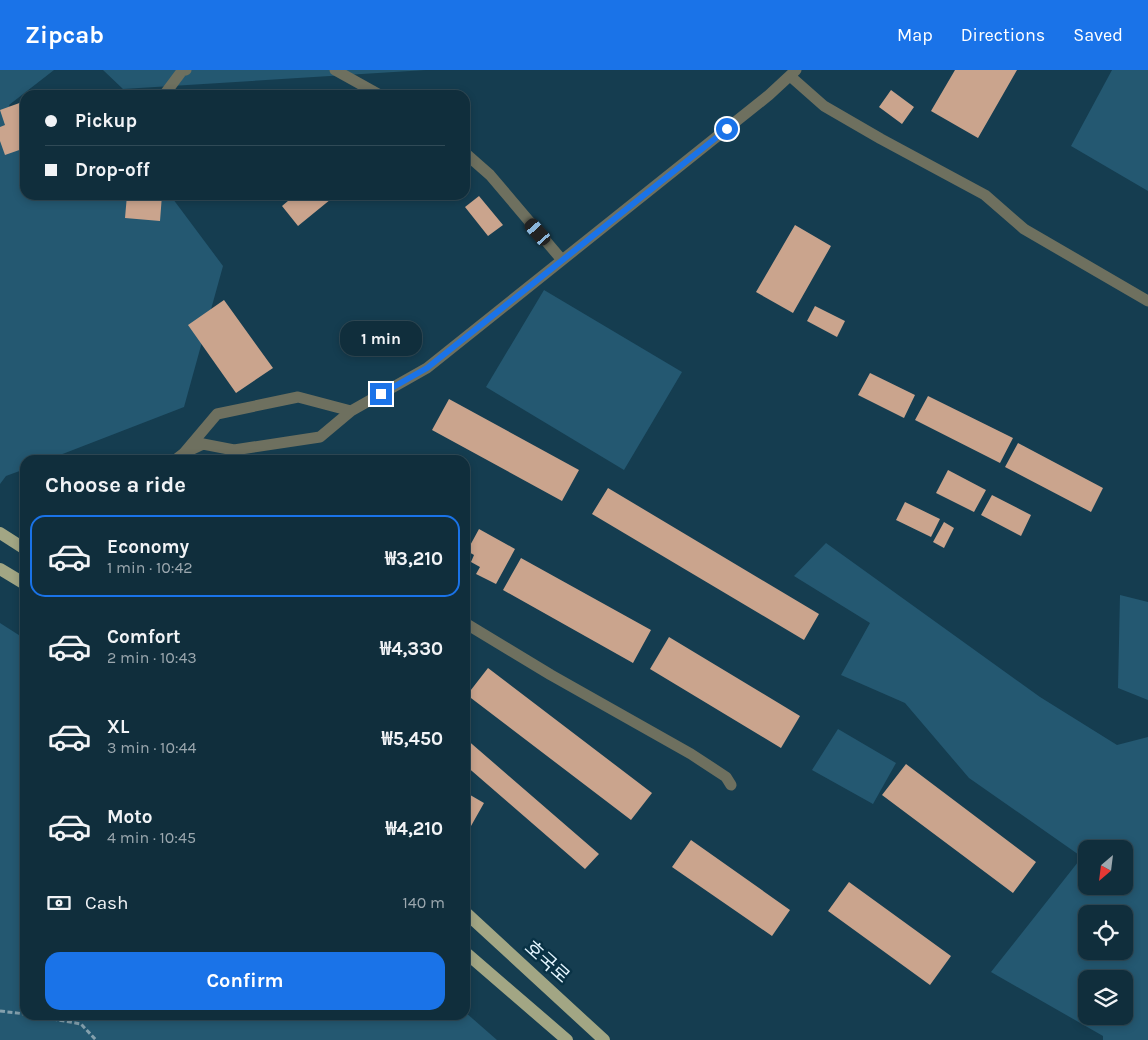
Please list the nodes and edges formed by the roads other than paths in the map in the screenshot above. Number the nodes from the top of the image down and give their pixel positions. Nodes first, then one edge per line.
1 (186, 70) edge
2 (335, 70) edge
3 (793, 73) edge
4 (168, 90) edge
5 (371, 90) edge
6 (470, 157) edge
7 (562, 260) junction
8 (1148, 301) edge
9 (351, 411) junction
10 (181, 455) edge
11 (182, 455) edge
12 (0, 533) edge
13 (20, 546) edge
14 (0, 569) edge
15 (20, 581) edge
16 (470, 626) edge
17 (731, 785) dead end
18 (470, 917) edge
19 (470, 956) edge
20 (567, 1040) edge
21 (604, 1040) edge

1 - 4 lane
2 - 5 lane
3 - 7 lane
3 - 8 lane
6 - 7 lane
7 - 9 lane
9 - 10 lane
9 - 11 lane
12 - 13 main road
14 - 15 main road
16 - 17 lane
18 - 21 main road, 호국로
19 - 20 main road

